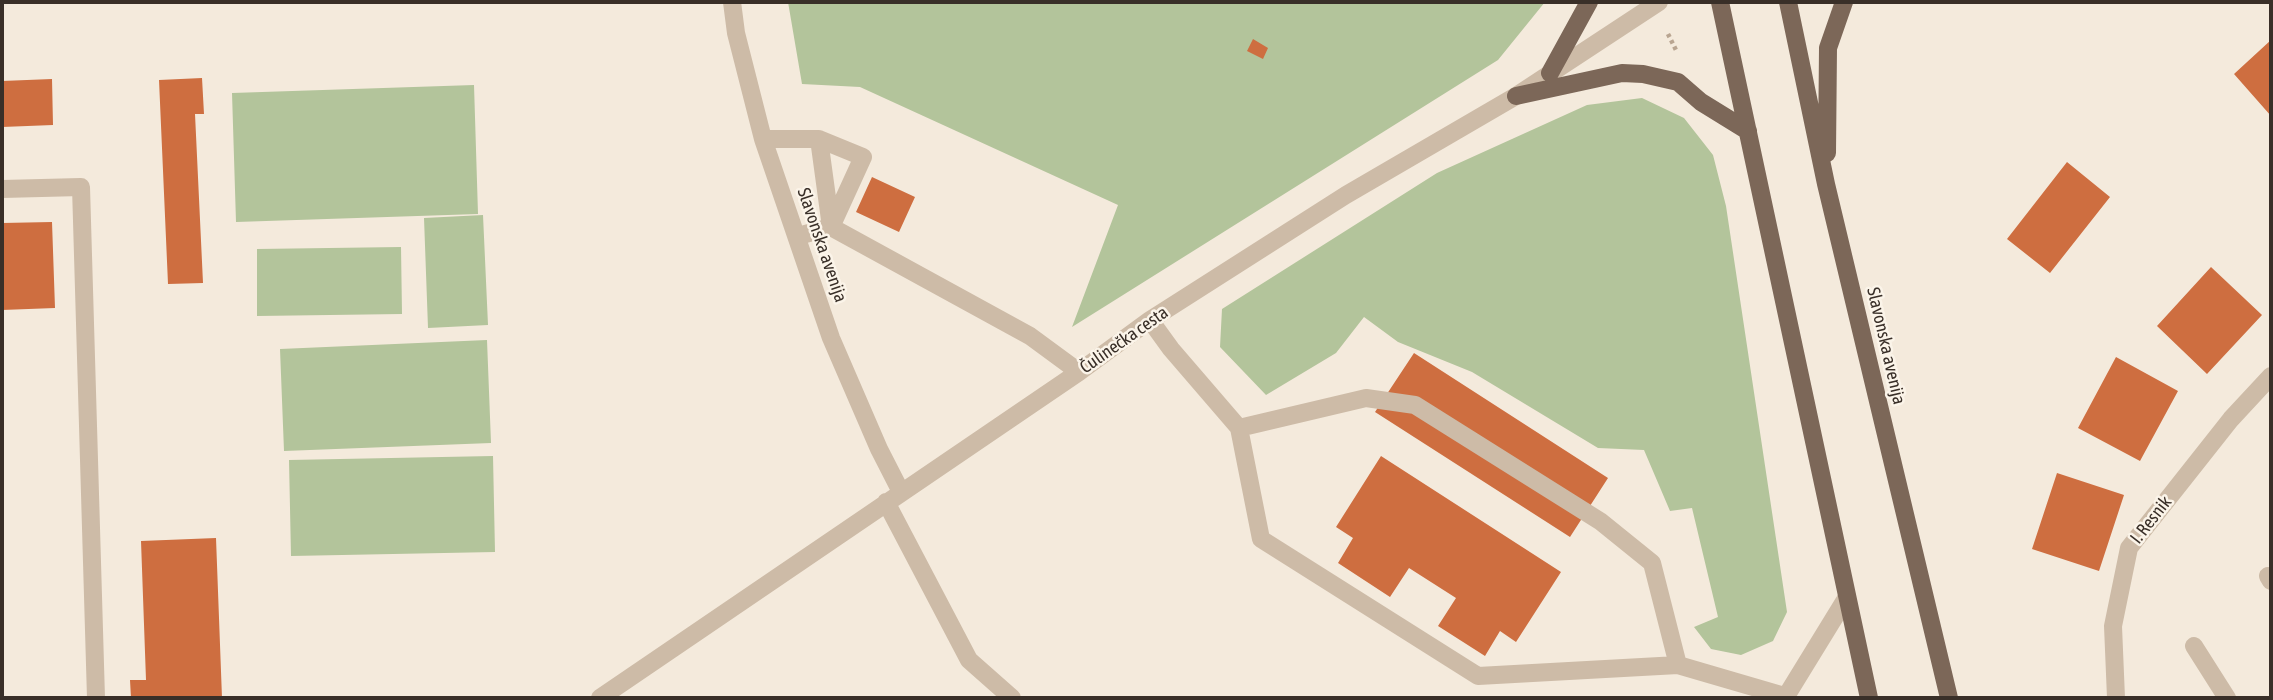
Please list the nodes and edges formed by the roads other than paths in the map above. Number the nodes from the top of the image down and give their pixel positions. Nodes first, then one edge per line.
1 (732, 2) edge
2 (1589, 2) edge
3 (1659, 2) edge
4 (1720, 2) edge
5 (1788, 2) edge
6 (1843, 2) edge
7 (1550, 73) junction
8 (1516, 96) junction
9 (1748, 131) junction
10 (763, 139) junction
11 (819, 139) junction
12 (1826, 184) junction
13 (2, 189) edge
14 (831, 227) junction
15 (797, 236) junction
16 (1150, 320) junction
17 (1079, 372) junction
18 (2271, 376) edge
19 (1239, 428) junction
20 (893, 497) junction
21 (1847, 597) junction
22 (2194, 646) dead end
23 (1678, 665) junction
24 (1784, 697) edge
25 (96, 698) edge
26 (600, 698) edge
27 (1012, 698) edge
28 (1869, 698) edge
29 (1949, 698) edge
30 (2116, 698) edge
31 (2227, 698) edge

1 - 10 street, Slavonska avenija
2 - 7 main road
3 - 7 street, Čulinečka cesta
4 - 9 main road
5 - 12 main road, Slavonska avenija
6 - 12 main road
7 - 8 street, Čulinečka cesta
8 - 9 main road
8 - 16 street, Čulinečka cesta
9 - 21 main road
10 - 11 street
10 - 15 street, Slavonska avenija
11 - 14 street
11 - 14 street
12 - 29 main road, Slavonska avenija
13 - 25 street
14 - 15 street
14 - 17 street
15 - 20 street, Slavonska avenija
16 - 17 street, Čulinečka cesta
16 - 19 street
17 - 20 street, Čulinečka cesta
18 - 30 street, I. Resnik
19 - 23 street
19 - 23 street
20 - 26 street, Čulinečka cesta
20 - 27 street, Slavonska avenija
21 - 24 street
21 - 28 main road
22 - 31 street
23 - 24 street

